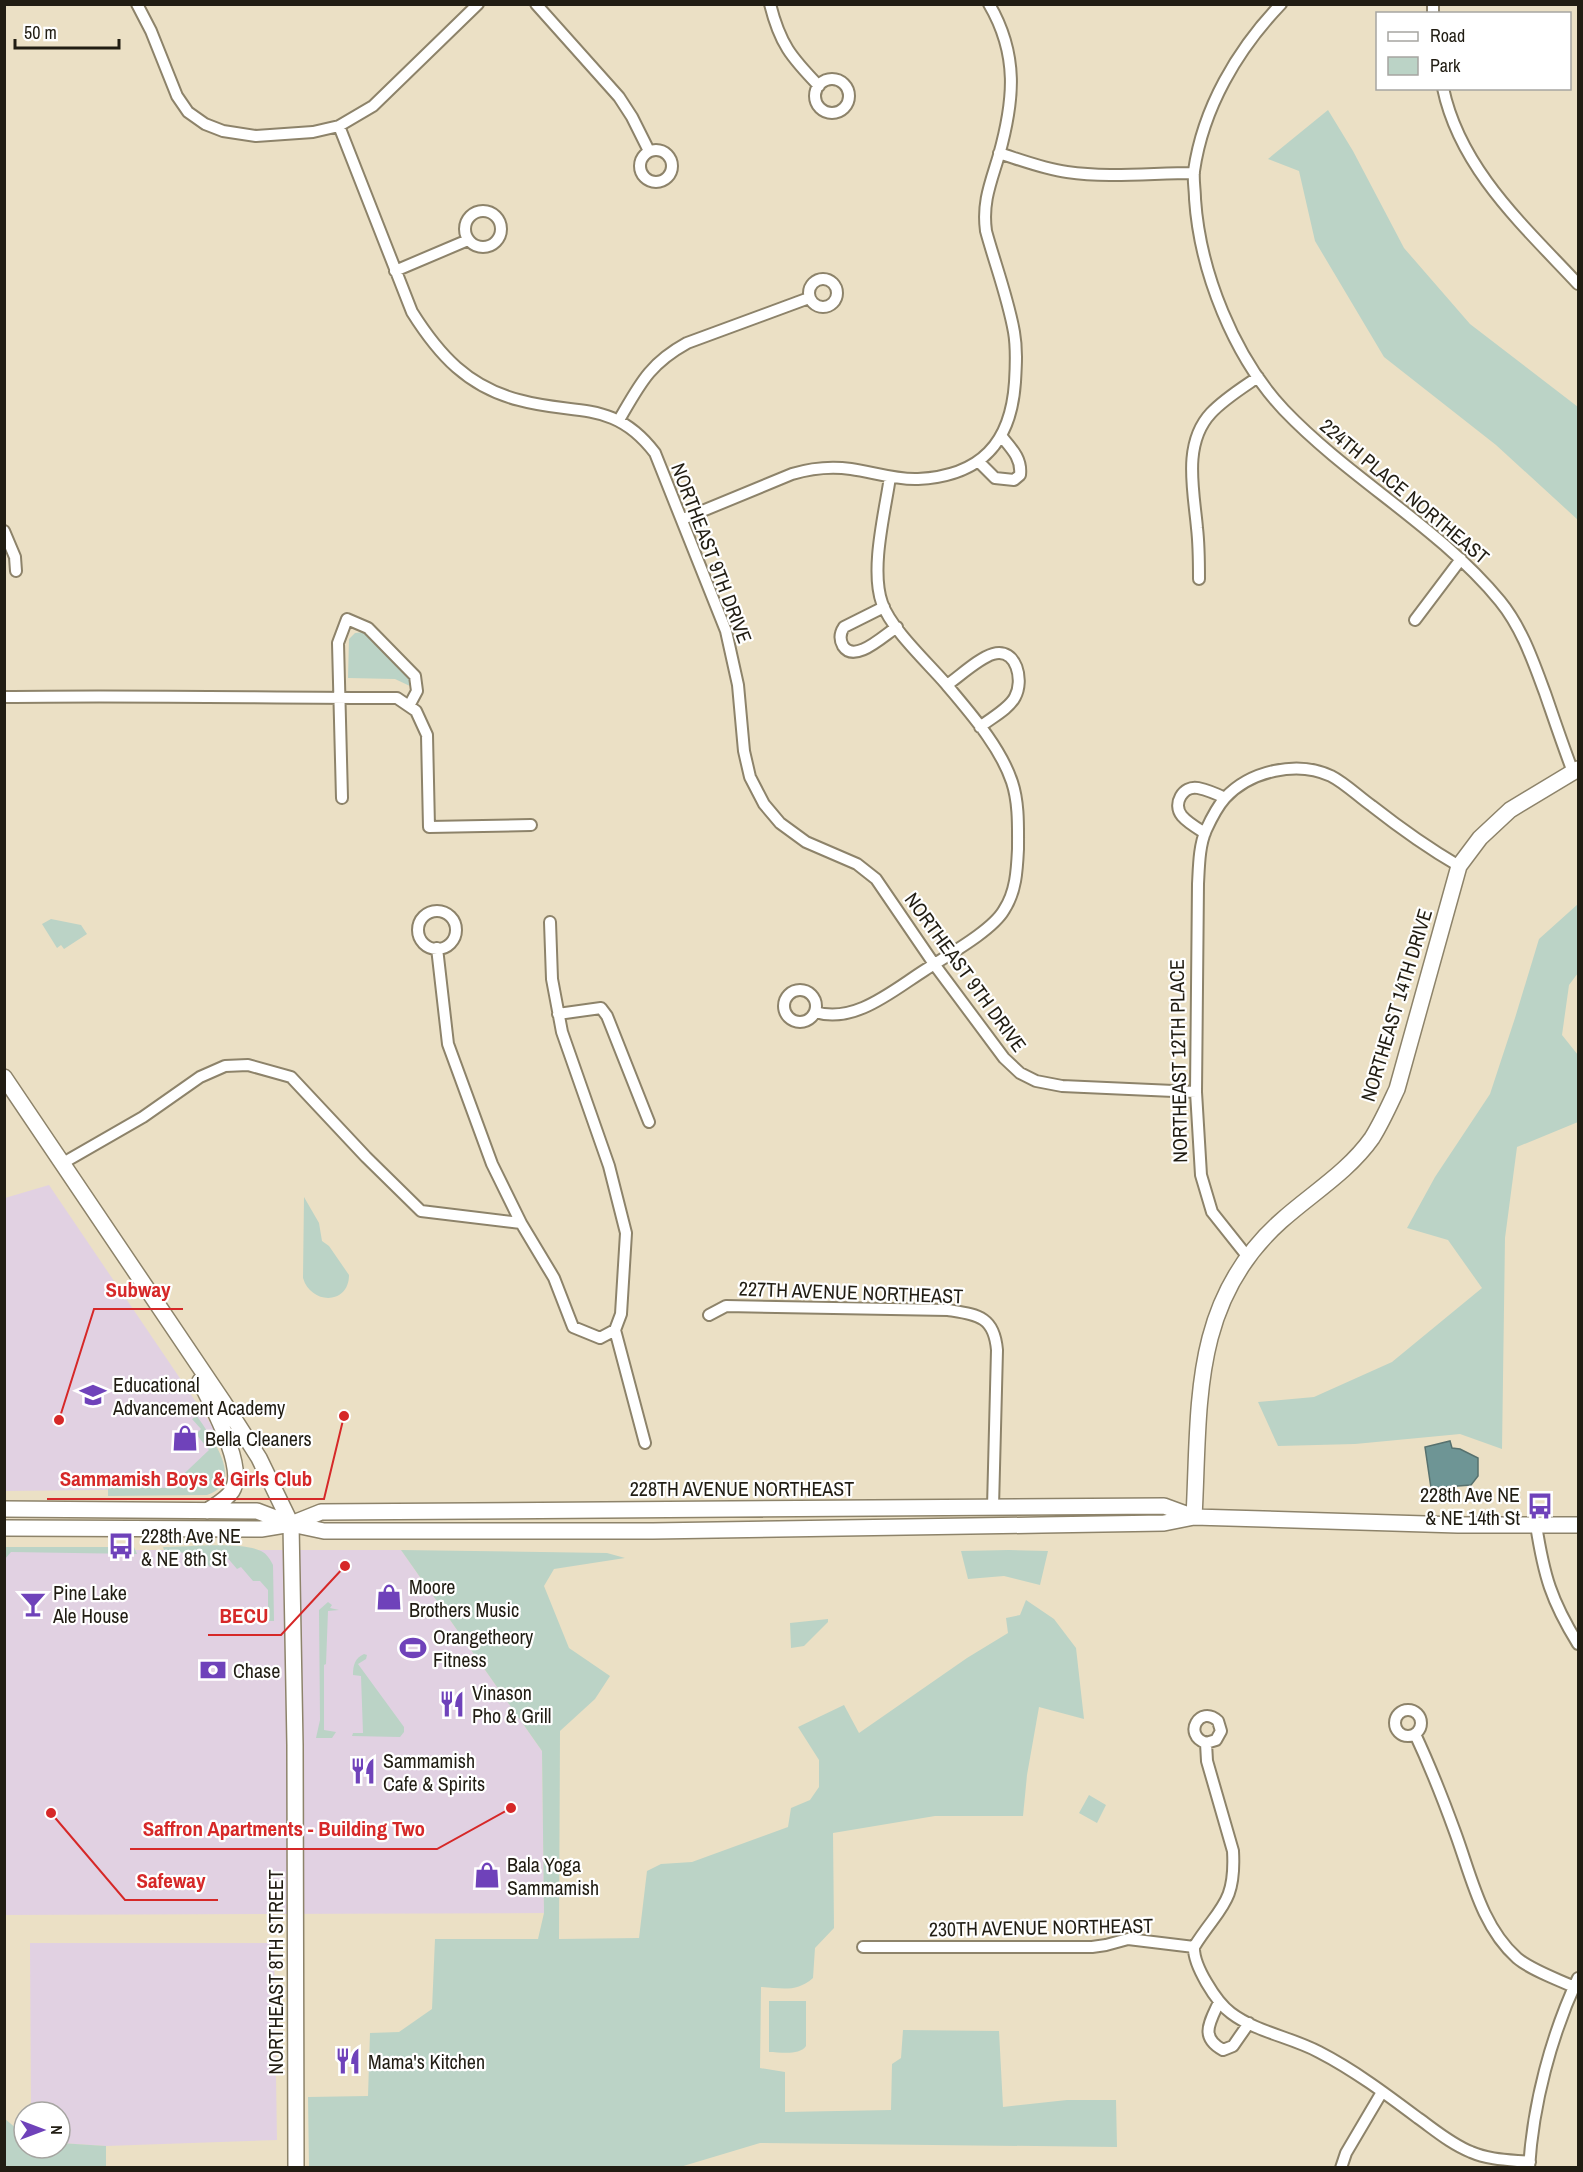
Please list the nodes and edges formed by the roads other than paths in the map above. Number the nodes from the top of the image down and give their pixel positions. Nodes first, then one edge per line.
1 (137, 4) edge
2 (478, 4) edge
3 (536, 4) edge
4 (770, 4) edge
5 (990, 4) edge
6 (1281, 4) edge
7 (819, 86) dead end
8 (1444, 90) edge
9 (339, 126) junction
10 (649, 151) dead end
11 (999, 153) junction
12 (1194, 173) junction
13 (468, 240) dead end
14 (395, 271) junction
15 (1578, 284) edge
16 (809, 298) dead end
17 (1258, 377) junction
18 (619, 420) junction
19 (1002, 437) junction
20 (979, 462) junction
21 (890, 477) junction
22 (683, 519) junction
23 (4, 531) edge
24 (1461, 560) junction
25 (16, 571) dead end
26 (1199, 579) dead end
27 (884, 607) junction
28 (1415, 620) dead end
29 (897, 627) junction
30 (947, 685) junction
31 (4, 697) edge
32 (339, 698) junction
33 (409, 706) junction
34 (980, 727) junction
35 (1576, 771) edge
36 (342, 798) dead end
37 (1225, 798) junction
38 (531, 825) dead end
39 (1205, 833) junction
40 (1459, 866) junction
41 (550, 922) dead end
42 (437, 948) dead end
43 (934, 964) junction
44 (815, 1012) dead end
45 (558, 1014) junction
46 (4, 1077) edge
47 (1196, 1092) junction
48 (649, 1122) dead end
49 (63, 1163) junction
50 (521, 1223) junction
51 (1247, 1256) junction
52 (709, 1315) dead end
53 (615, 1330) junction
54 (182, 1340) junction
55 (645, 1443) dead end
56 (993, 1507) junction
57 (747, 1508) junction
58 (4, 1509) edge
59 (63, 1509) junction
60 (205, 1512) junction
61 (1194, 1517) junction
62 (4, 1518) edge
63 (291, 1524) junction
64 (1060, 1525) junction
65 (1536, 1525) junction
66 (1578, 1525) edge
67 (4, 1528) edge
68 (653, 1531) junction
69 (1578, 1644) edge
70 (1415, 1734) dead end
71 (1206, 1743) dead end
72 (863, 1947) dead end
73 (1194, 1947) junction
74 (1576, 1983) edge
75 (1219, 2002) junction
76 (1249, 2023) junction
77 (1382, 2092) junction
78 (1529, 2165) edge
79 (296, 2168) edge
80 (1341, 2168) edge

1 - 9 street
2 - 9 street
3 - 10 street
4 - 7 street
5 - 11 street
6 - 12 street
8 - 15 street
9 - 14 street, NORTHEAST 9TH DRIVE
11 - 12 street
11 - 19 street
12 - 17 street
13 - 14 street
14 - 18 street, NORTHEAST 9TH DRIVE
16 - 18 street
17 - 24 street, 224TH PLACE NORTHEAST
17 - 26 street
18 - 22 street, NORTHEAST 9TH DRIVE
19 - 20 street
19 - 20 street
20 - 21 street
21 - 22 street
21 - 27 street
22 - 43 street, NORTHEAST 9TH DRIVE
23 - 25 street
24 - 28 street
24 - 35 street, 224TH PLACE NORTHEAST
27 - 29 street
27 - 29 street
29 - 30 street
30 - 34 street
30 - 34 street
31 - 32 street
32 - 33 street
32 - 33 street
32 - 36 street
33 - 38 street
34 - 43 street
35 - 40 main road, NORTHEAST 14TH DRIVE
37 - 39 street, NORTHEAST 12TH PLACE
37 - 39 street
37 - 40 street
39 - 47 street, NORTHEAST 12TH PLACE
40 - 51 main road, NORTHEAST 14TH DRIVE
41 - 45 street
42 - 50 street
43 - 44 street
43 - 47 street, NORTHEAST 9TH DRIVE
45 - 48 street
45 - 53 street
46 - 49 main road
47 - 51 street, NORTHEAST 12TH PLACE
49 - 50 street
49 - 54 main road
50 - 53 street
51 - 61 main road
52 - 56 street, 227TH AVENUE NORTHEAST
53 - 55 street
54 - 60 main road
54 - 63 main road
56 - 57 main road, 228TH AVENUE NORTHEAST
56 - 61 main road, 228TH AVENUE NORTHEAST
56 - 64 main road
57 - 63 main road, 228TH AVENUE NORTHEAST
57 - 68 main road
58 - 59 main road, 228TH AVENUE NORTHEAST
59 - 60 main road, 228TH AVENUE NORTHEAST
59 - 62 main road
60 - 63 main road, 228TH AVENUE NORTHEAST
61 - 64 main road, 228TH AVENUE NORTHEAST
61 - 65 main road, 228TH AVENUE NORTHEAST
63 - 67 main road, 228TH AVENUE NORTHEAST
63 - 68 main road, 228TH AVENUE NORTHEAST
63 - 79 main road, NORTHEAST 8TH STREET
64 - 68 main road, 228TH AVENUE NORTHEAST
65 - 66 main road, 228TH AVENUE NORTHEAST
65 - 69 street
70 - 74 street
71 - 73 street
72 - 73 street, 230TH AVENUE NORTHEAST
73 - 75 street
74 - 78 street
75 - 76 street
75 - 76 street
76 - 77 street
77 - 78 street
77 - 80 street

